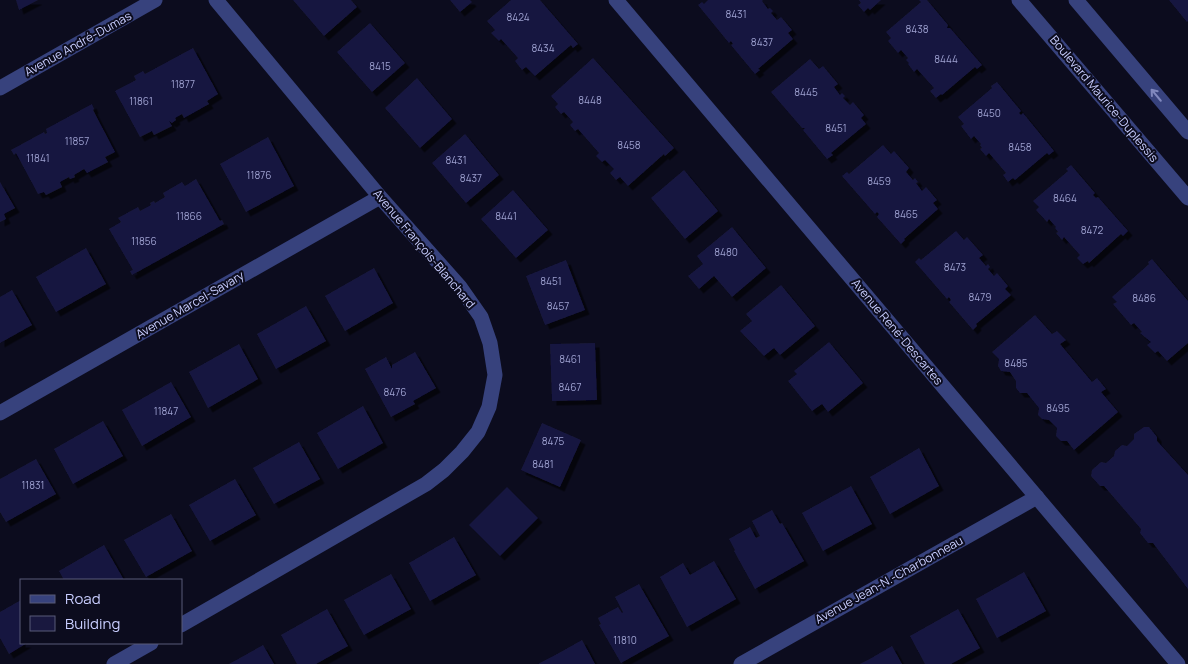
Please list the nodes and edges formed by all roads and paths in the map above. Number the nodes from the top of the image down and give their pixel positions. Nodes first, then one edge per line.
1 (155, 0) edge
2 (216, 0) edge
3 (616, 0) edge
4 (1019, 0) edge
5 (1076, 0) edge
6 (0, 88) edge
7 (1188, 132) edge
8 (380, 197) junction
9 (1188, 198) edge
10 (0, 413) edge
11 (1037, 497) junction
12 (182, 624) edge
13 (149, 644) edge
14 (114, 664) edge
15 (741, 664) edge
16 (1178, 664) edge

1 - 6 street, Avenue André-Dumas
2 - 8 street, Avenue François-Blanchard
3 - 11 street, Avenue René-Descartes
4 - 9 street, Boulevard Maurice-Duplessis
7 -> 5 street
8 - 10 street, Avenue Marcel-Savary
8 - 12 street, Avenue François-Blanchard
11 - 15 street, Avenue Jean-N.-Charbonneau
11 - 16 street, Avenue René-Descartes
13 - 14 street

